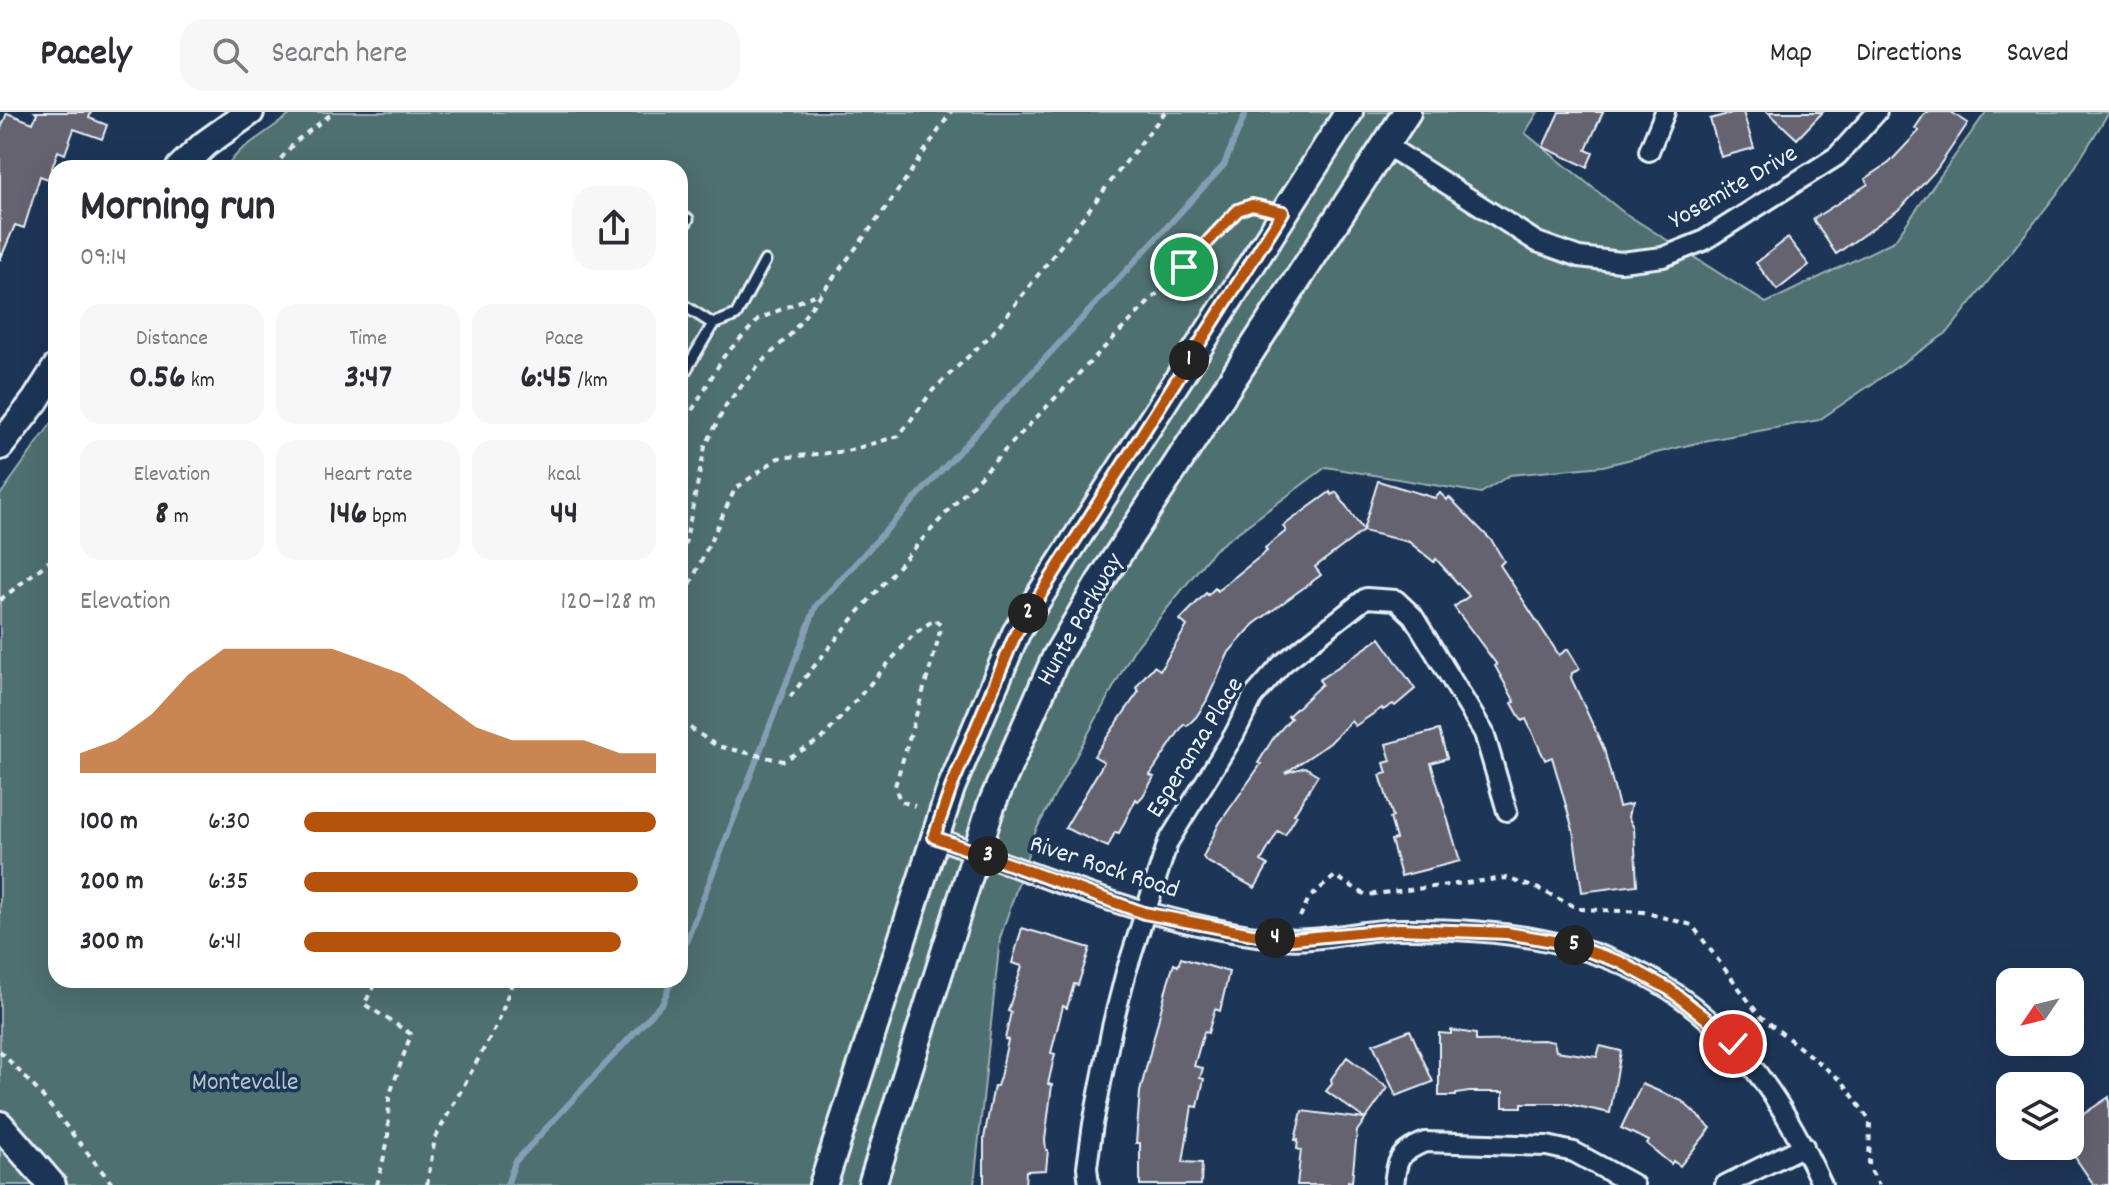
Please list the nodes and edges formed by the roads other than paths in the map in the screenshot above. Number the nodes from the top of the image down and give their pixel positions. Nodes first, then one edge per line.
1 (250, 112) edge
2 (1349, 112) edge
3 (1407, 112) edge
4 (1665, 112) edge
5 (1877, 112) edge
6 (1386, 145) junction
7 (1649, 151) dead end
8 (188, 160) edge
9 (765, 261) dead end
10 (688, 308) edge
11 (713, 324) junction
12 (688, 366) edge
13 (48, 381) edge
14 (0, 446) edge
15 (1507, 811) dead end
16 (934, 837) junction
17 (976, 853) junction
18 (1144, 913) junction
19 (0, 1125) edge
20 (1804, 1146) junction
21 (52, 1185) edge
22 (823, 1185) edge
23 (872, 1185) edge
24 (1089, 1185) edge
25 (1394, 1185) edge
26 (1634, 1185) edge
27 (1725, 1185) edge
28 (1822, 1185) edge

1 - 8 main road
2 - 16 main road, Hunte Parkway
3 - 6 main road, Hunte Parkway
4 - 7 street
5 - 6 street, Yosemite Drive
6 - 17 main road, Hunte Parkway
9 - 11 lane
10 - 11 lane
11 - 12 lane
13 - 14 main road
15 - 18 street, Esperanza Place
16 - 17 street, River Rock Road
16 - 22 main road, Hunte Parkway
17 - 18 street, River Rock Road
17 - 23 main road, Hunte Parkway
18 - 20 street, River Rock Road
18 - 24 street, Esperanza Place
19 - 21 main road
20 - 27 street
20 - 28 street, River Rock Road
25 - 26 street

